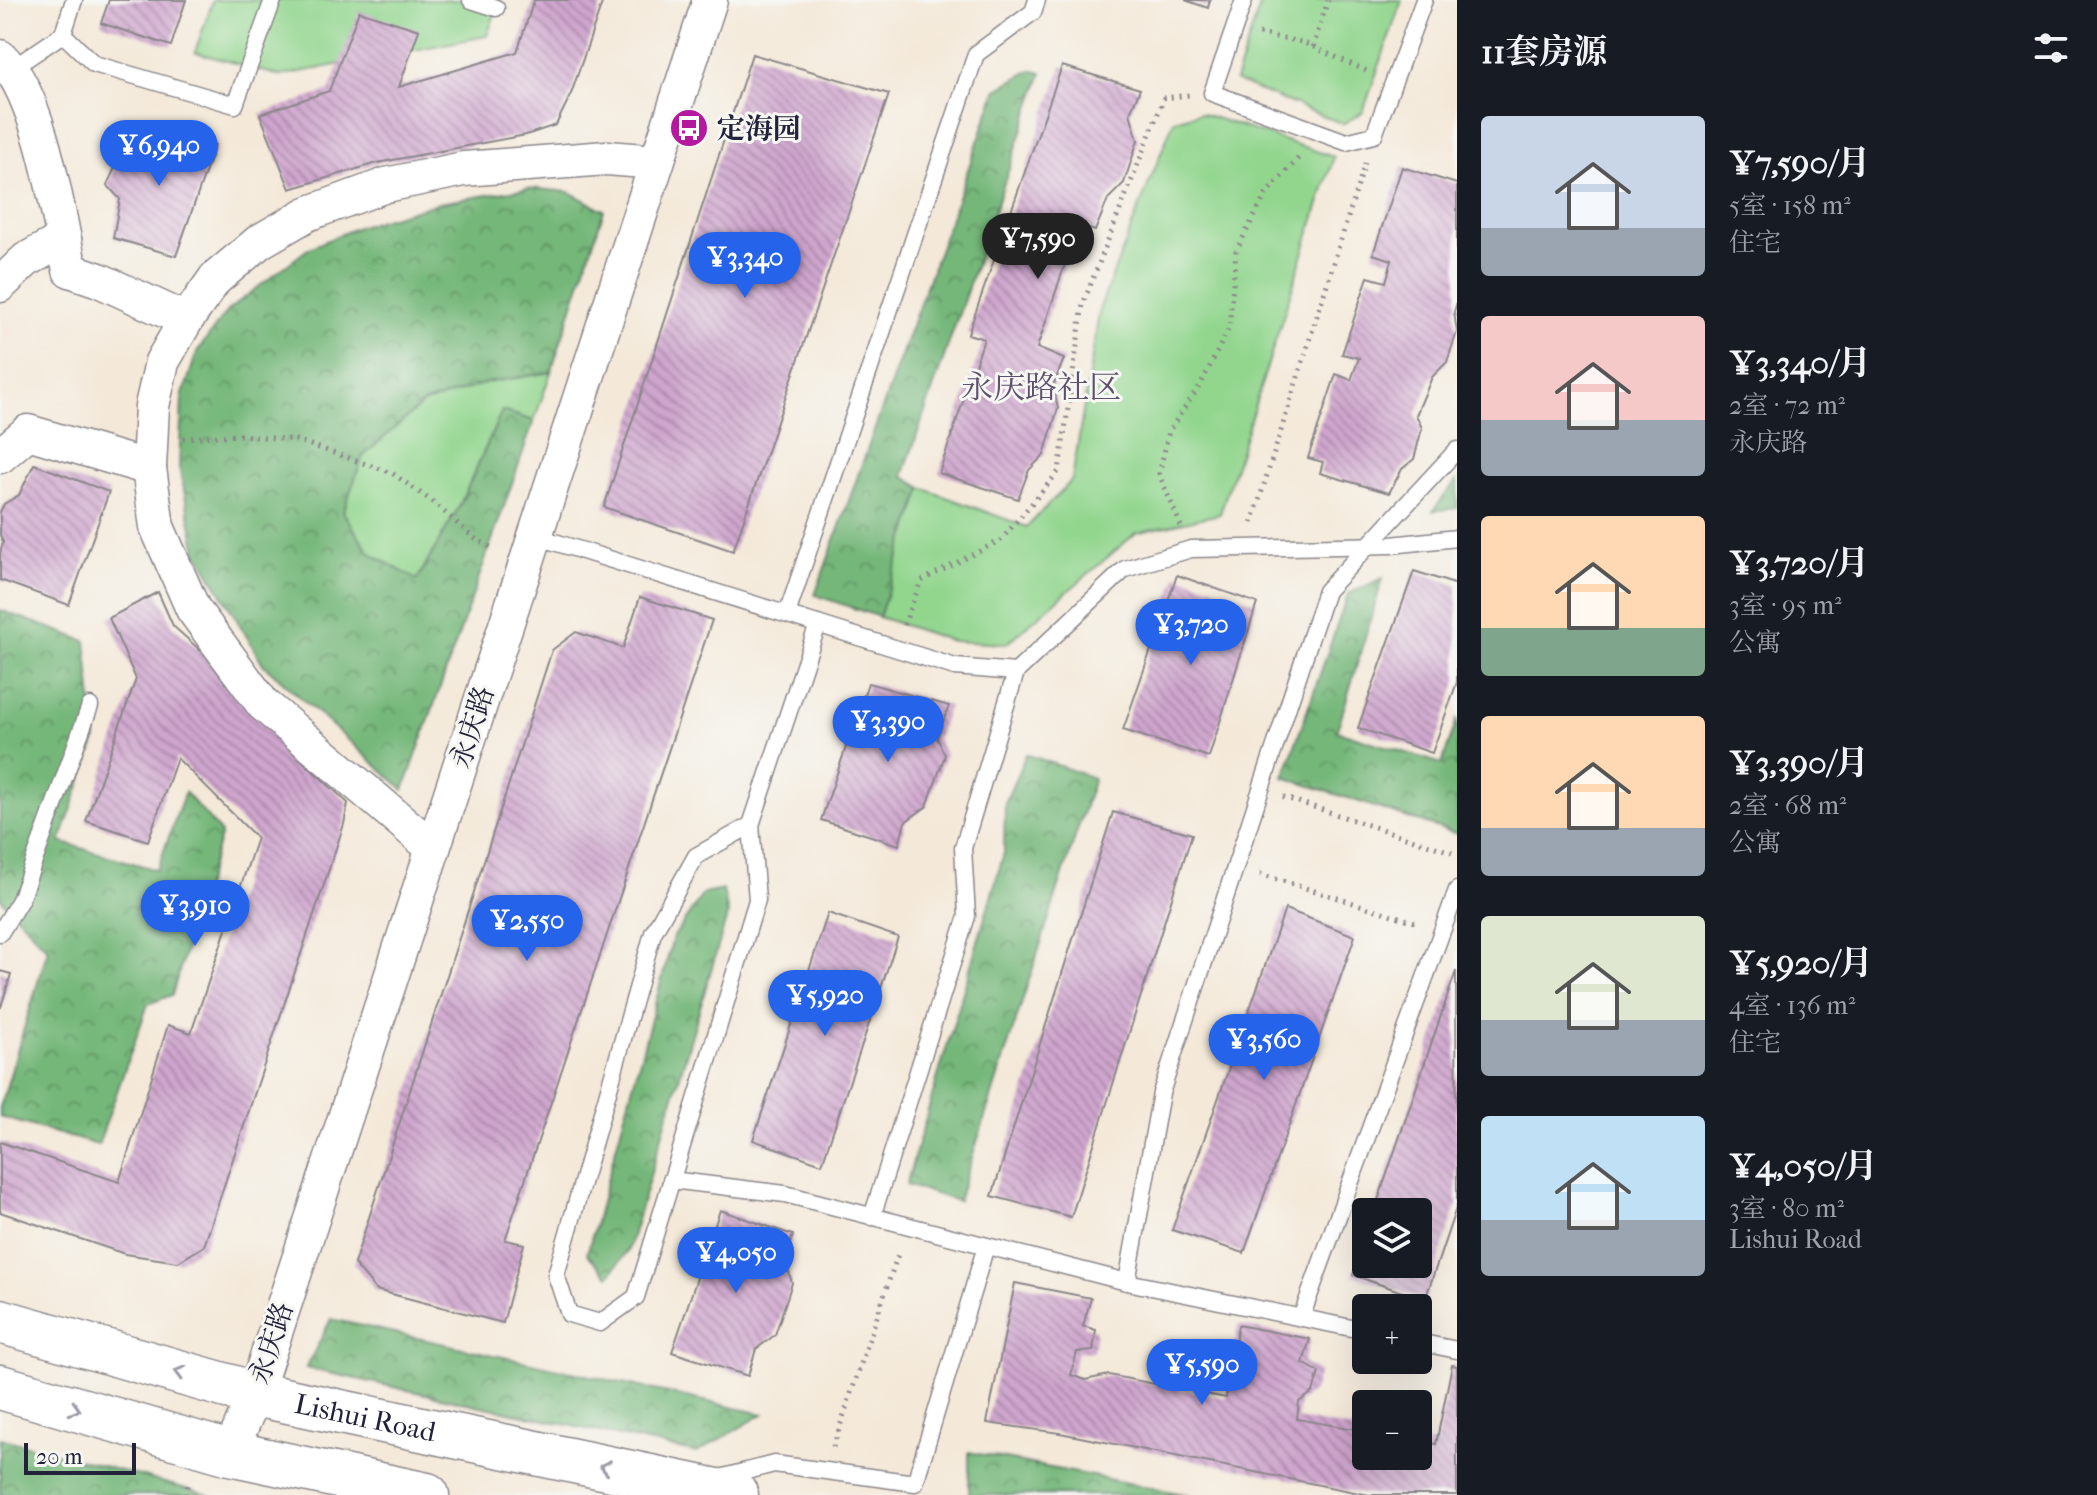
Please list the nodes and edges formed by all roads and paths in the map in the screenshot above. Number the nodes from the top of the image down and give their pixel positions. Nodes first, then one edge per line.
1 (74, 0) edge
2 (273, 0) edge
3 (471, 0) edge
4 (710, 0) edge
5 (1037, 0) edge
6 (1244, 0) edge
7 (1328, 0) edge
8 (1424, 0) edge
9 (496, 8) dead end
10 (1234, 29) junction
11 (63, 34) junction
12 (1313, 47) junction
13 (6, 63) edge
14 (1393, 83) junction
15 (1212, 93) junction
16 (1321, 133) junction
17 (1374, 135) junction
18 (657, 162) junction
19 (64, 239) junction
20 (0, 285) edge
21 (186, 320) junction
22 (1457, 450) edge
23 (1, 452) edge
24 (150, 454) junction
25 (1457, 538) edge
26 (1370, 545) junction
27 (1244, 548) junction
28 (1191, 549) junction
29 (530, 551) junction
30 (787, 614) junction
31 (818, 624) junction
32 (895, 648) junction
33 (1016, 672) junction
34 (90, 706) dead end
35 (1261, 790) junction
36 (751, 825) junction
37 (433, 848) junction
38 (1457, 854) edge
39 (1236, 866) junction
40 (1457, 890) edge
41 (1442, 931) junction
42 (0, 933) edge
43 (671, 1180) junction
44 (872, 1217) junction
45 (908, 1226) junction
46 (986, 1246) junction
47 (1127, 1282) junction
48 (1301, 1318) junction
49 (0, 1321) edge
50 (1352, 1328) edge
51 (1432, 1345) edge
52 (1457, 1350) edge
53 (0, 1387) edge
54 (255, 1394) junction
55 (230, 1453) junction
56 (826, 1470) junction
57 (692, 1486) junction
58 (427, 1495) edge
59 (736, 1495) edge

1 - 11 lane
2 - 11 lane
3 - 9 lane
4 - 18 street, 永庆路
5 - 30 lane
6 - 10 lane
7 - 12 path
8 - 14 lane
10 - 12 path
10 - 15 lane
11 - 13 lane
12 - 14 path
13 - 19 street
14 - 17 lane
15 - 16 lane
15 - 32 path
16 - 17 lane
16 - 28 path
17 - 27 path
18 - 21 street
18 - 29 street, 永庆路
19 - 20 street
19 - 21 street
21 - 24 street
22 - 26 lane
23 - 24 street
24 - 29 path
24 - 37 street
25 - 26 lane
26 - 27 lane
26 - 35 lane
27 - 28 lane
28 - 33 lane
29 - 30 lane
29 - 37 street, 永庆路
30 - 31 lane
31 - 32 lane
31 - 36 lane
32 - 33 lane
33 - 44 lane
34 - 42 lane
35 - 38 path
35 - 39 lane
36 - 43 lane
36 - 43 lane
37 - 54 street, 永庆路
39 - 41 path
39 - 47 lane
40 - 41 lane
41 - 48 lane
43 - 44 lane
44 - 45 lane
45 - 46 lane
45 - 56 path
46 - 47 lane
46 - 56 lane
47 - 48 lane
48 - 50 lane
54 -> 49 main road, Lishui Road
51 - 52 lane
53 -> 55 main road
54 - 55 street, 永庆路
57 -> 54 main road, Lishui Road
55 - 58 main road
56 - 57 lane
57 - 59 main road, Lishui Road

